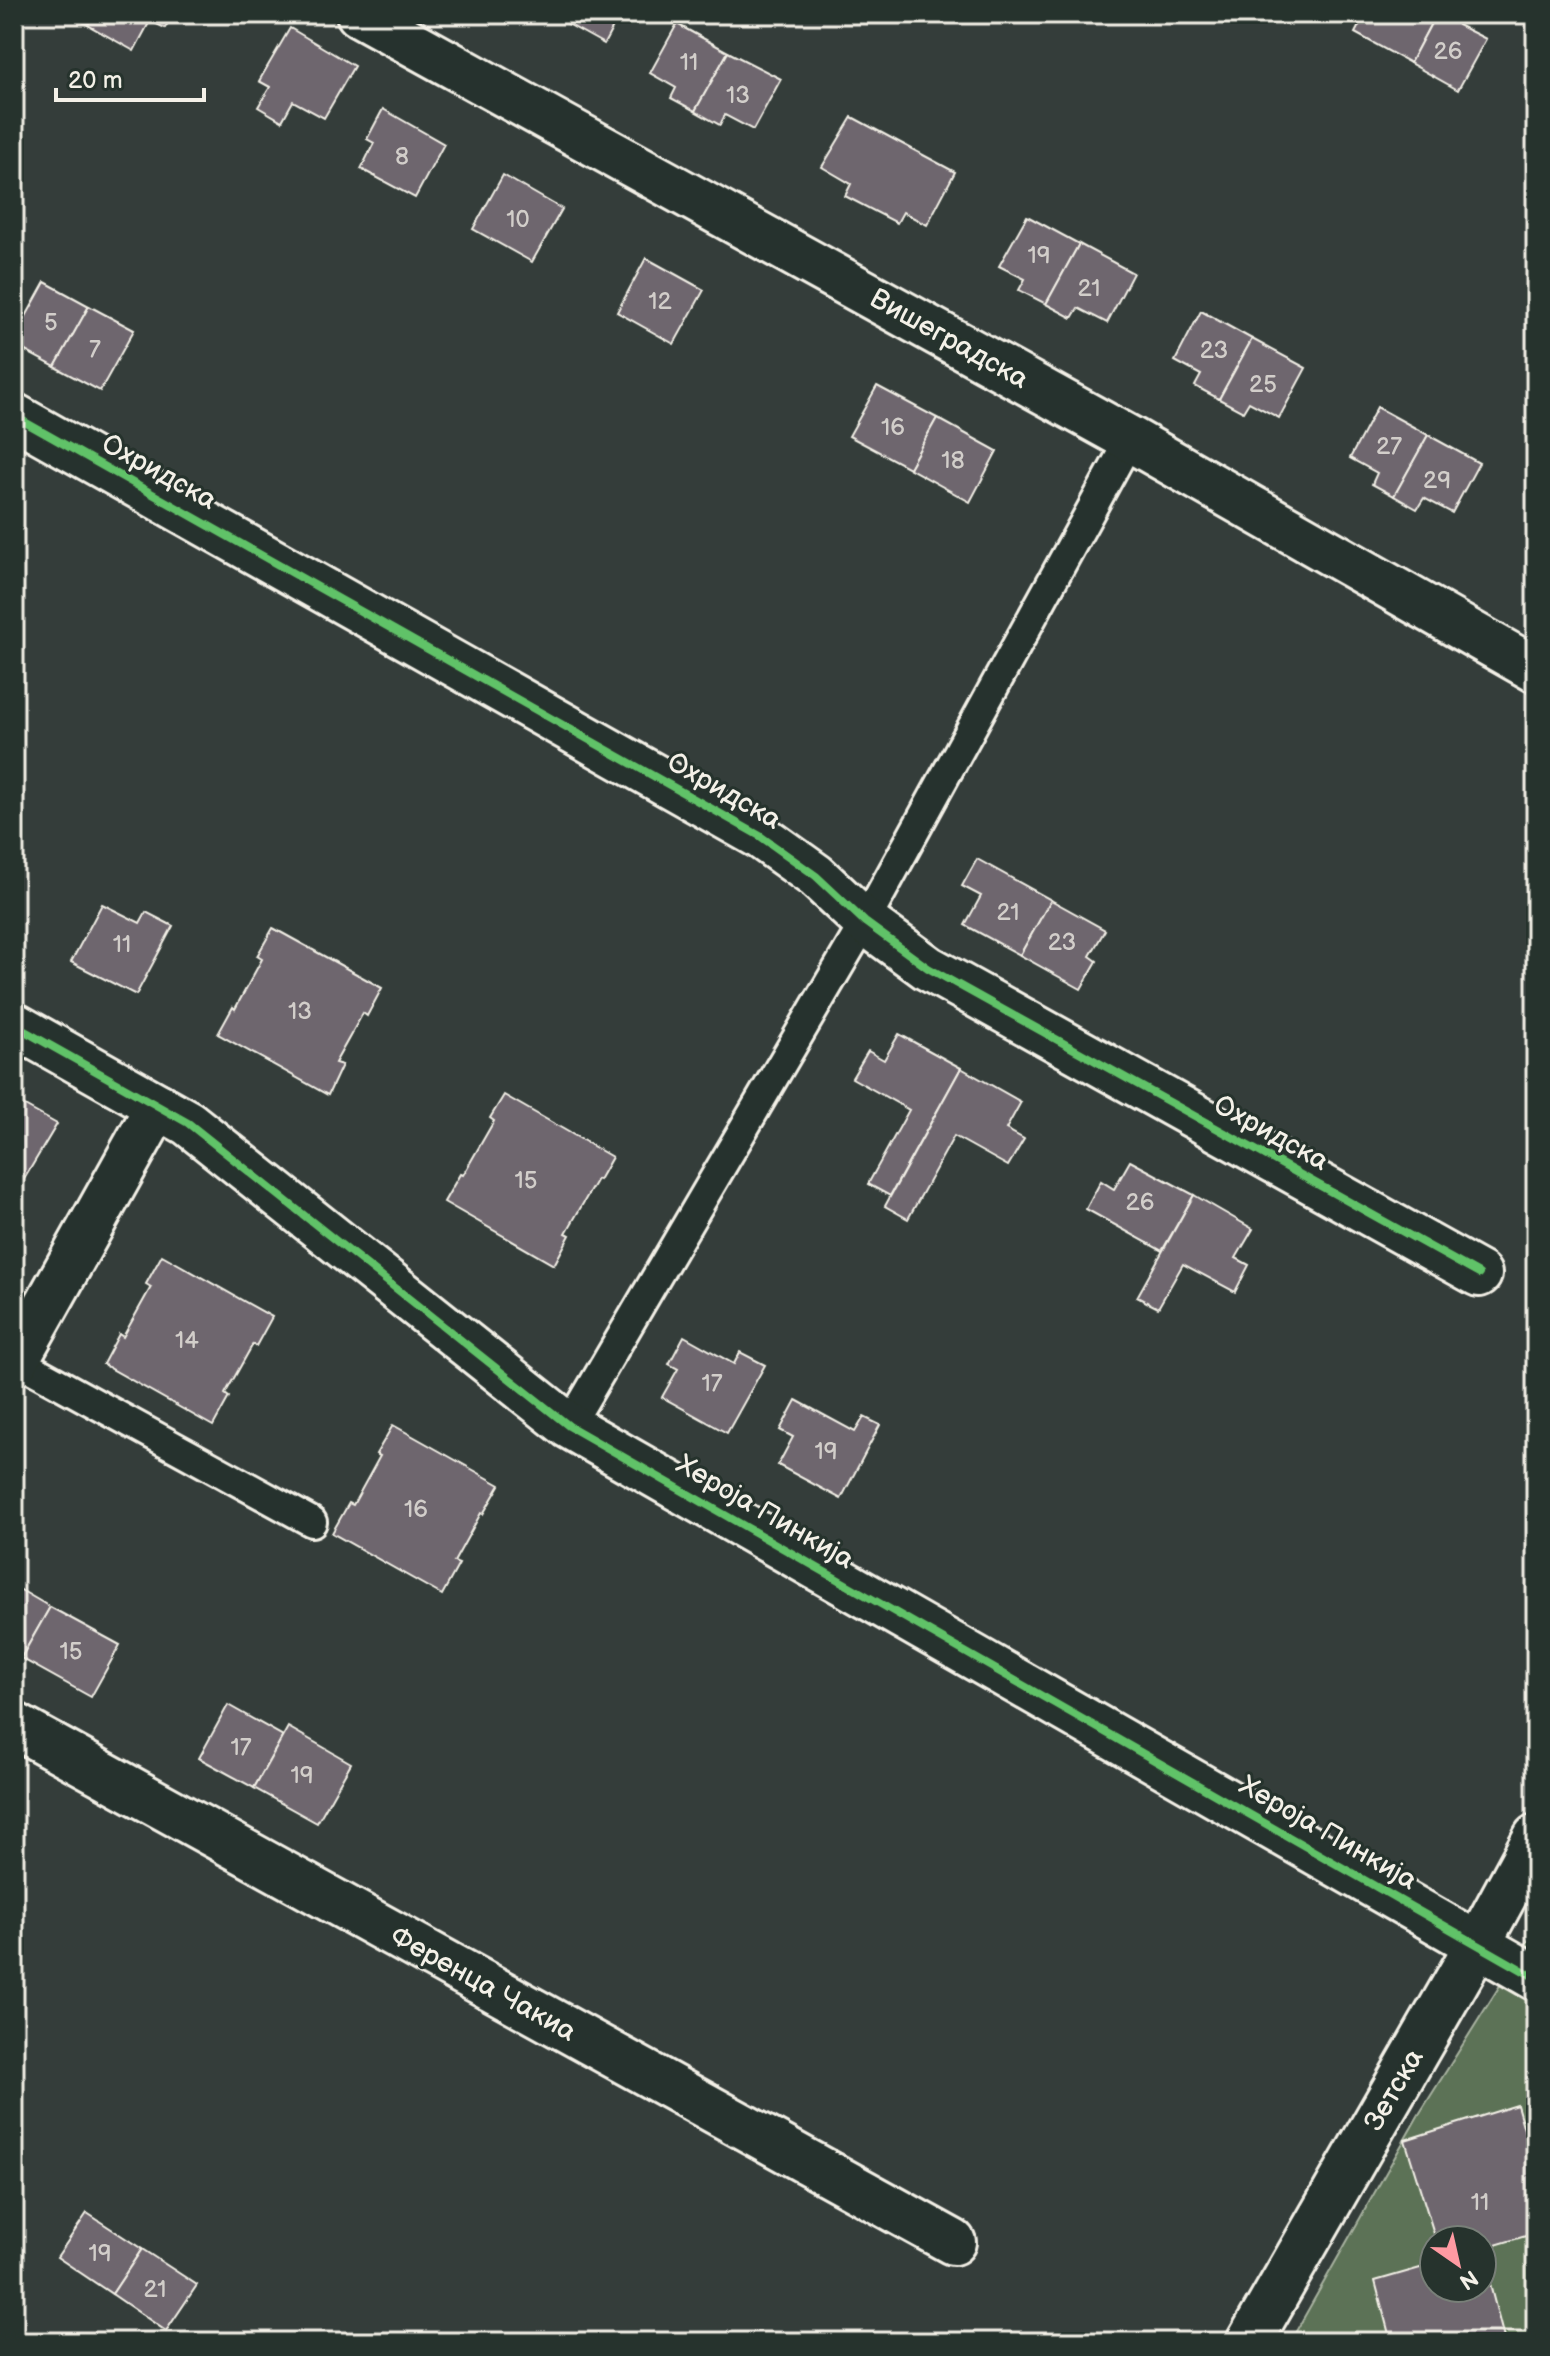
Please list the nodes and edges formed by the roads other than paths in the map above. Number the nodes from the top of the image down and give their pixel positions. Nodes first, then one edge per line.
1 (359, 14) edge
2 (14, 416) edge
3 (1130, 439) junction
4 (1536, 670) edge
5 (865, 922) junction
6 (14, 1025) edge
7 (158, 1106) junction
8 (1479, 1274) dead end
9 (15, 1362) edge
10 (569, 1426) junction
11 (312, 1522) dead end
12 (14, 1725) edge
13 (1536, 1837) edge
14 (1478, 1944) junction
15 (1536, 1978) edge
16 (953, 2242) dead end
17 (1249, 2342) edge

1 - 3 street, Вишеградска
2 - 5 street, Охридска
3 - 4 street, Вишеградска
3 - 5 lane
5 - 8 street, Охридска
5 - 10 lane
6 - 7 street, Хероја Пинкија
7 - 9 street
7 - 10 street, Хероја Пинкија
9 - 11 lane
10 - 14 street, Хероја Пинкија
12 - 16 street, Ференца Чакиа
13 - 14 street, Зетска
14 - 15 street, Хероја Пинкија
14 - 17 street, Зетска

